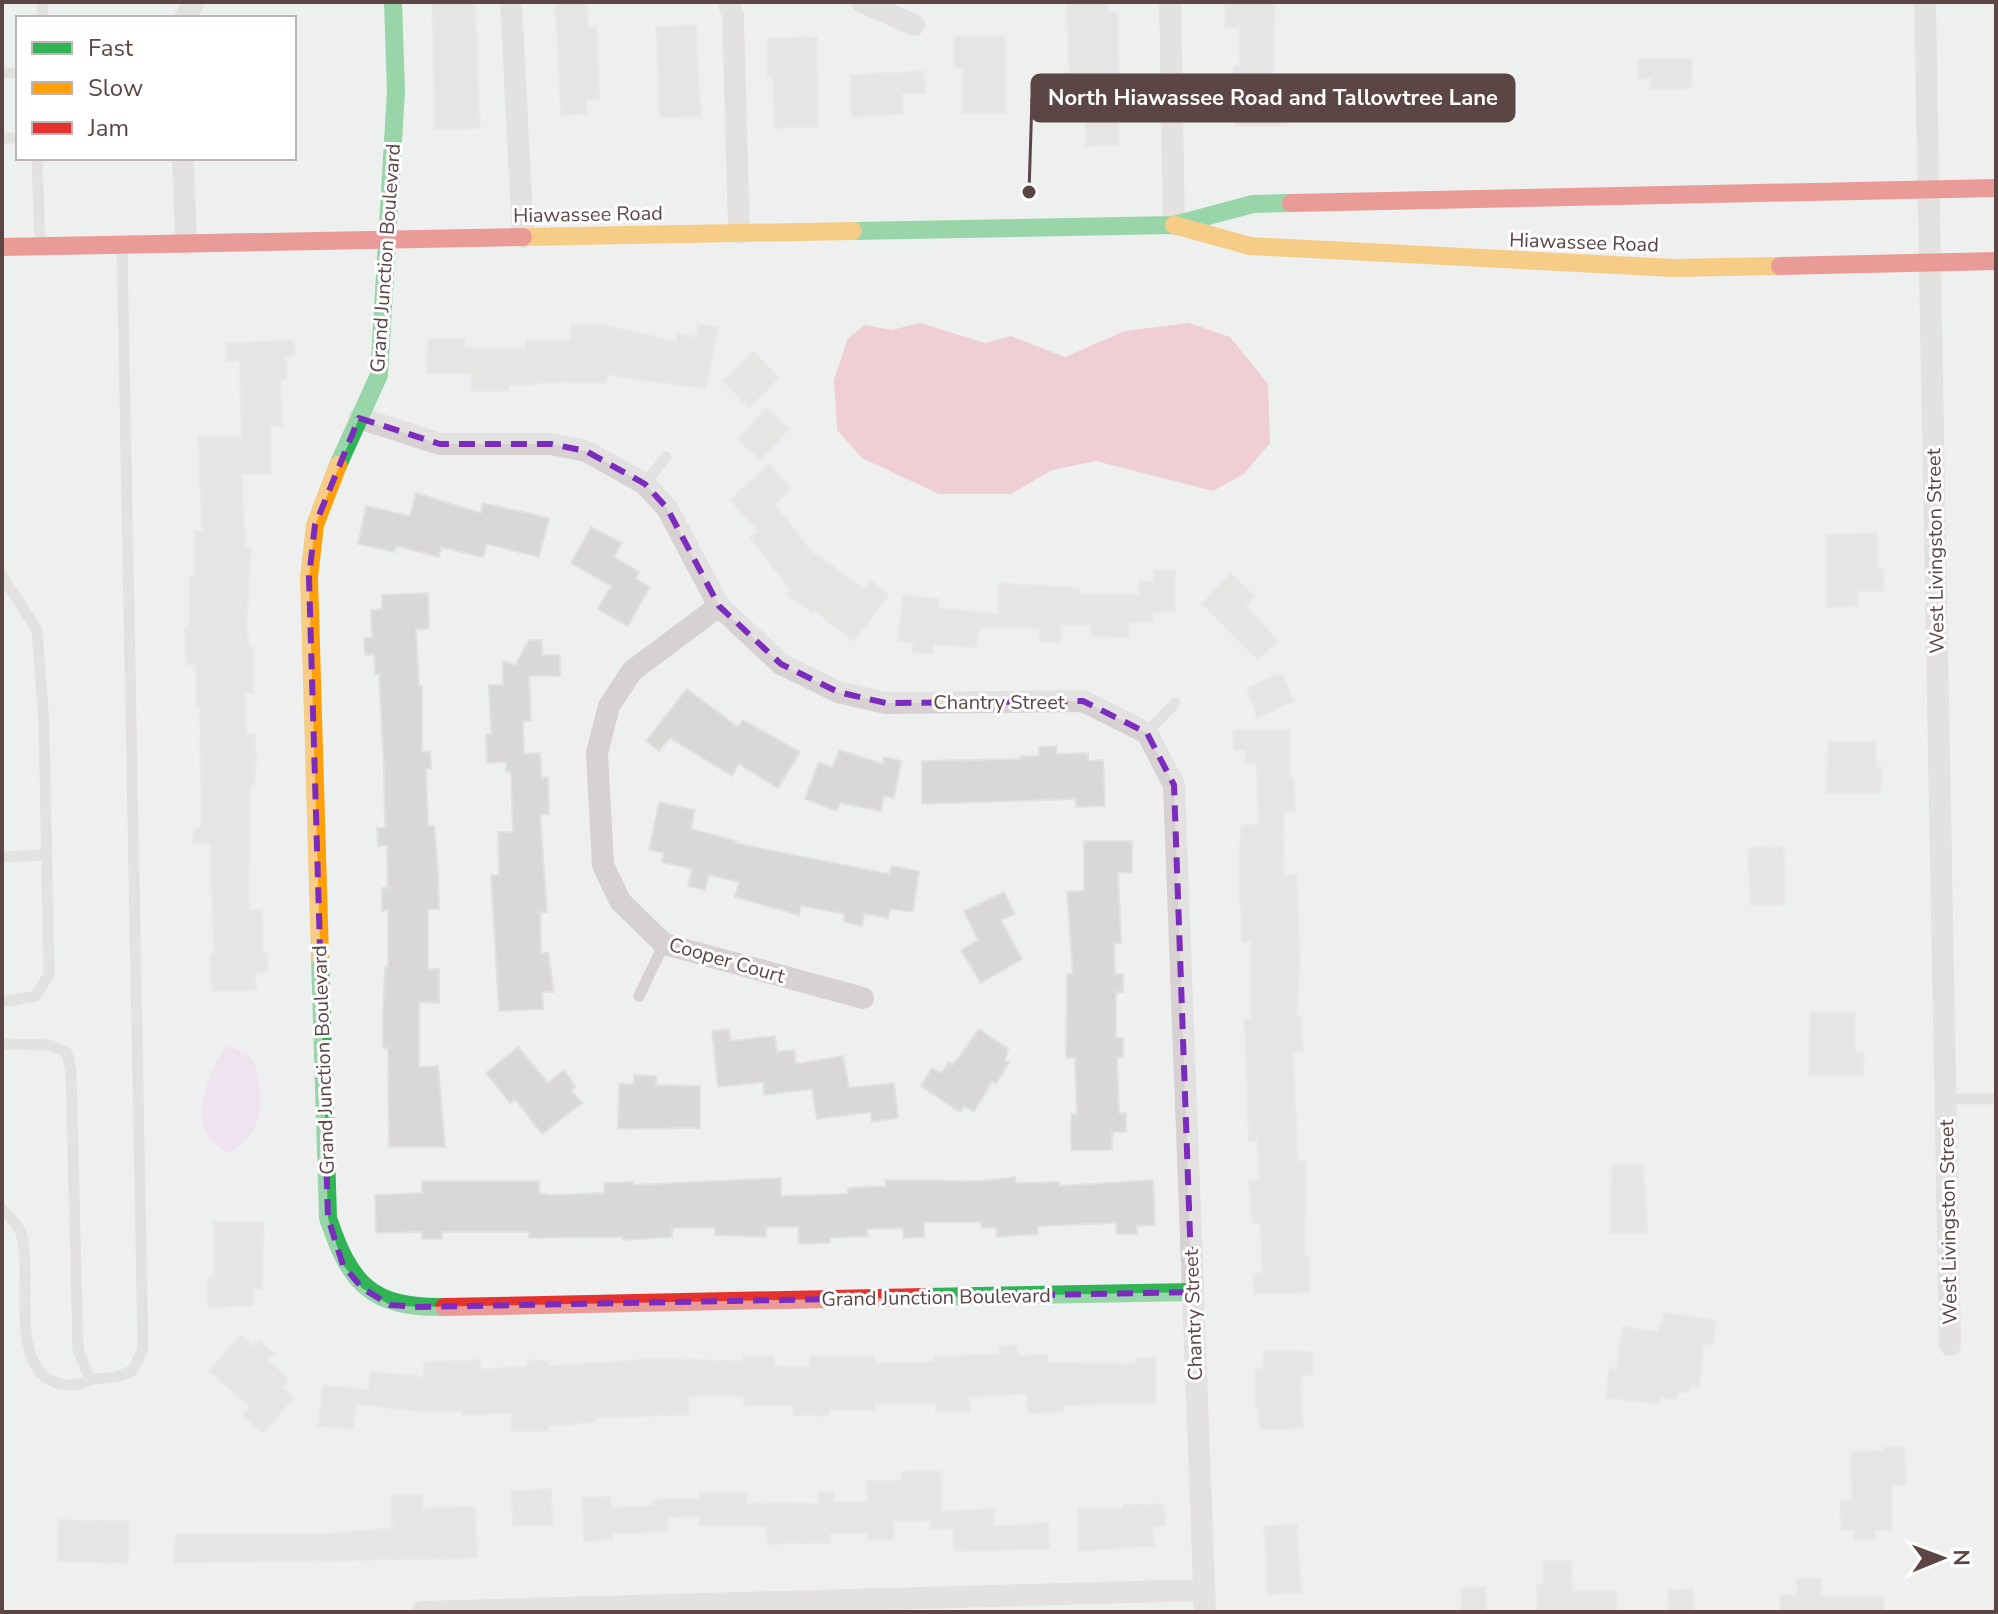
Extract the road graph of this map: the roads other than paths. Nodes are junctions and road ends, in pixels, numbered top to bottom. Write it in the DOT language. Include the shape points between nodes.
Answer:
graph roads {
  1 [pos="393,2"];
  2 [pos="511,2"];
  3 [pos="862,2"];
  4 [pos="1170,2"];
  5 [pos="1925,2"];
  6 [pos="734,3"];
  7 [pos="914,25"];
  8 [pos="37,160"];
  9 [pos="183,160"];
  10 [pos="1996,188"];
  11 [pos="1929,189"];
  12 [pos="1174,225"];
  13 [pos="739,233"];
  14 [pos="523,237"];
  15 [pos="387,242"];
  16 [pos="186,244"];
  17 [pos="122,245"];
  18 [pos="2,247"];
  19 [pos="40,247"];
  20 [pos="1996,261"];
  21 [pos="1930,263"];
  22 [pos="359,418"];
  23 [pos="666,457"];
  24 [pos="645,484"];
  25 [pos="2,576"];
  26 [pos="719,606"];
  27 [pos="1175,703"];
  28 [pos="1147,733"];
  29 [pos="46,855"];
  30 [pos="2,857"];
  31 [pos="664,944"];
  32 [pos="639,996"];
  33 [pos="863,998"];
  34 [pos="2,1002"];
  35 [pos="2,1044"];
  36 [pos="1946,1099"];
  37 [pos="1996,1099"];
  38 [pos="2,1209"];
  39 [pos="1192,1292"];
  40 [pos="1950,1345"];
  41 [pos="90,1379"];
  42 [pos="1205,1601"];
  43 [pos="596,1610"];
  44 [pos="422,1612"];
  1 -- 15 [label="main road, Grand Junction Boulevard" via="396,91"];
  2 -- 14 [label="street"];
  3 -- 7 [label="street"];
  4 -- 12 [label="street"];
  5 -- 11 [label="street, West Livingston Street"];
  6 -- 13 [label="street"];
  8 -- 19 [label="lane"];
  9 -- 16 [label="street"];
  10 -- 11 [label="main road, Hiawassee Road"];
  11 -- 12 [label="main road, Hiawassee Road" via="1253,204"];
  11 -- 21 [label="street, West Livingston Street"];
  12 -- 13 [label="main road, Hiawassee Road"];
  12 -- 21 [label="main road, Hiawassee Road" via="1250,246 1458,259 1673,268"];
  13 -- 14 [label="main road, Hiawassee Road"];
  14 -- 15 [label="main road, Hiawassee Road"];
  15 -- 16 [label="main road, Hiawassee Road"];
  15 -- 22 [label="main road, Grand Junction Boulevard" via="379,375"];
  16 -- 17 [label="main road, Hiawassee Road"];
  17 -- 19 [label="main road, Hiawassee Road"];
  17 -- 41 [label="lane" via="143,1349 133,1370 110,1381"];
  18 -- 19 [label="main road, Hiawassee Road"];
  20 -- 21 [label="main road, Hiawassee Road"];
  21 -- 36 [label="street, West Livingston Street"];
  22 -- 24 [label="street, Chantry Street" via="440,444 551,444 586,451"];
  22 -- 39 [label="main road, Grand Junction Boulevard" via="315,525 309,577 328,1218 343,1265 362,1288 390,1305 419,1307"];
  23 -- 24 [label="lane"];
  24 -- 26 [label="street, Chantry Street" via="667,508"];
  25 -- 29 [label="lane" via="37,630"];
  26 -- 28 [label="street, Chantry Street" via="781,664 838,692 886,703 1083,701"];
  26 -- 31 [label="street, Cooper Court" via="632,671 609,706 597,753 603,865 620,901"];
  27 -- 28 [label="lane"];
  28 -- 39 [label="street, Chantry Street" via="1174,785"];
  29 -- 30 [label="lane"];
  29 -- 34 [label="lane" via="49,974 36,996"];
  31 -- 32 [label="lane"];
  31 -- 33 [label="street, Cooper Court"];
  35 -- 41 [label="lane" via="50,1045 67,1053 78,1350"];
  36 -- 37 [label="lane, West Livingston Street"];
  36 -- 40 [label="street, West Livingston Street"];
  38 -- 41 [label="lane" via="21,1232 27,1345 37,1370 53,1383 78,1386"];
  39 -- 42 [label="street, Chantry Street"];
  42 -- 43 [label="street"];
  43 -- 44 [label="street"];
}
